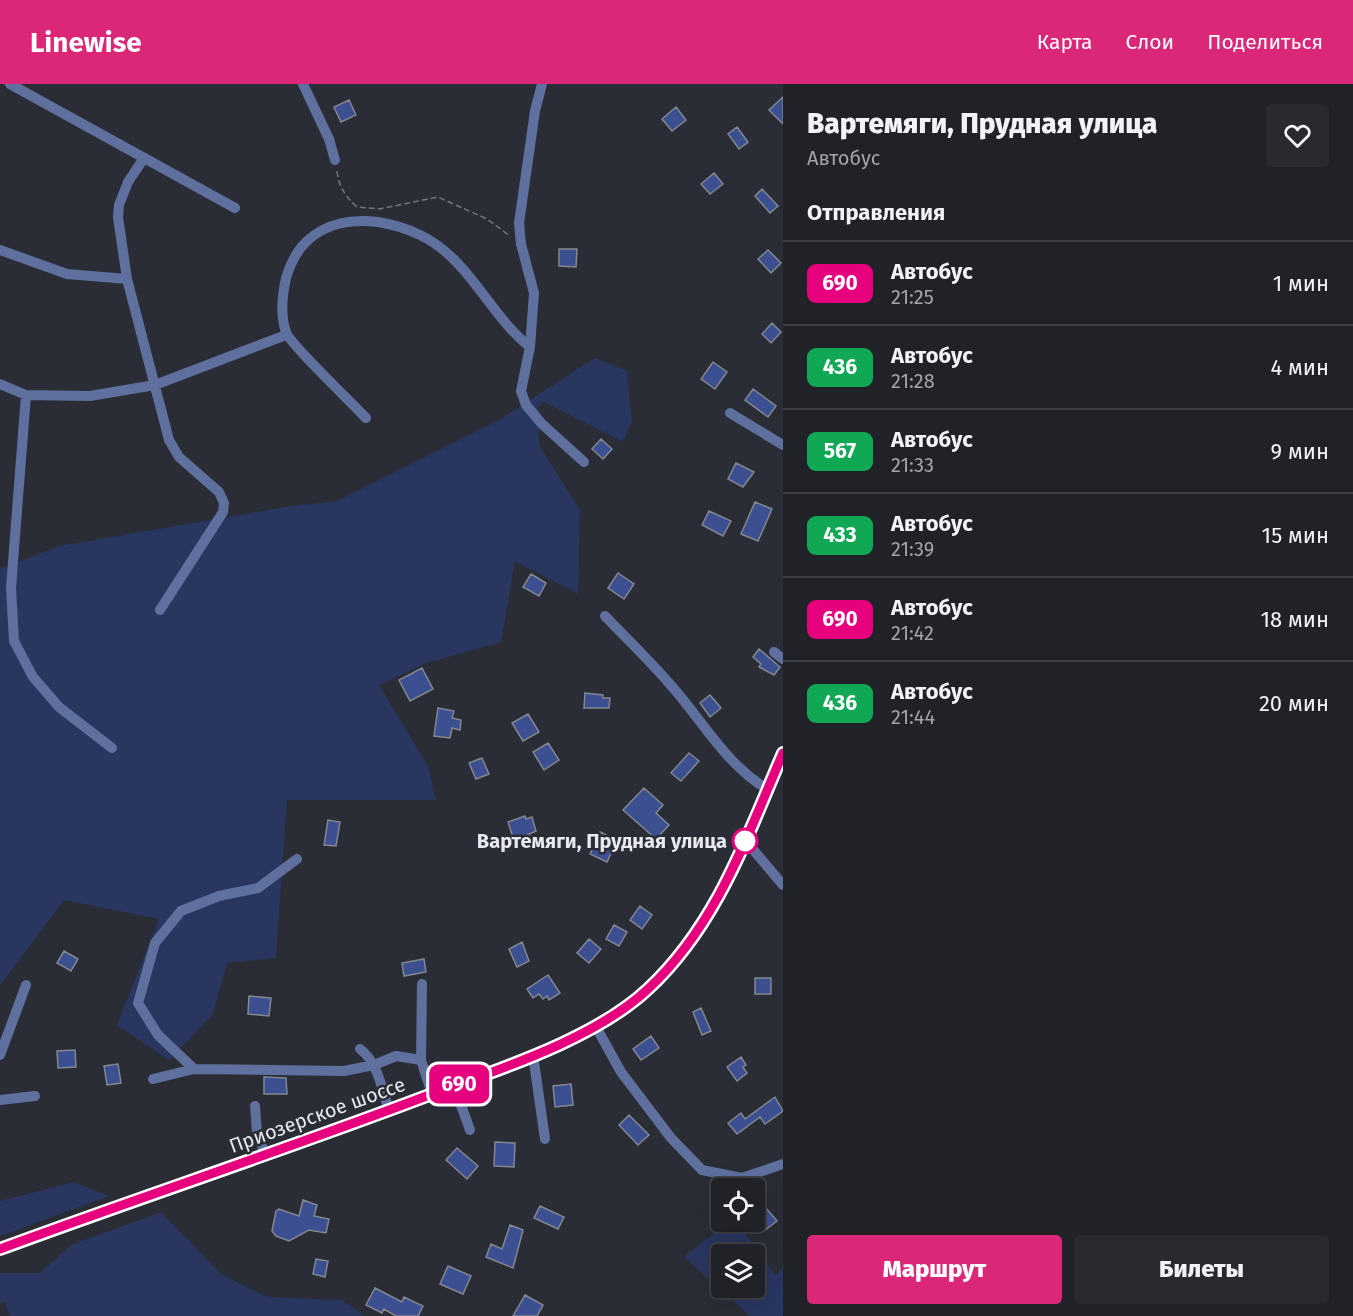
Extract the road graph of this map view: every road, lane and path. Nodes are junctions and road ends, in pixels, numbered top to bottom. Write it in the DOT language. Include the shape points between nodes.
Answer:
graph roads {
  1 [pos="10,84"];
  2 [pos="303,84"];
  3 [pos="541,89"];
  4 [pos="144,158"];
  5 [pos="335,160"];
  6 [pos="235,208"];
  7 [pos="521,244"];
  8 [pos="0,250"];
  9 [pos="127,279"];
  10 [pos="286,335"];
  11 [pos="530,348"];
  12 [pos="0,384"];
  13 [pos="155,385"];
  14 [pos="26,395"];
  15 [pos="730,413"];
  16 [pos="366,418"];
  17 [pos="783,445"];
  18 [pos="584,462"];
  19 [pos="160,610"];
  20 [pos="604,616"];
  21 [pos="774,652"];
  22 [pos="783,659"];
  23 [pos="112,748"];
  24 [pos="783,753"];
  25 [pos="767,789"];
  26 [pos="746,840"];
  27 [pos="297,859"];
  28 [pos="783,885"];
  29 [pos="422,984"];
  30 [pos="26,985"];
  31 [pos="595,1025"];
  32 [pos="360,1049"];
  33 [pos="0,1055"];
  34 [pos="533,1055"];
  35 [pos="421,1060"];
  36 [pos="374,1065"];
  37 [pos="194,1069"];
  38 [pos="153,1078"];
  39 [pos="454,1086"];
  40 [pos="432,1094"];
  41 [pos="35,1096"];
  42 [pos="0,1100"];
  43 [pos="255,1106"];
  44 [pos="389,1110"];
  45 [pos="470,1130"];
  46 [pos="545,1139"];
  47 [pos="265,1154"];
  48 [pos="783,1164"];
  49 [pos="0,1249"];
  1 -- 4 [label="street"];
  2 -- 5 [label="street"];
  3 -- 7 [label="street" via="525,171 519,223"];
  4 -- 6 [label="street"];
  4 -- 9 [label="street" via="118,205"];
  5 -- 7 [label="path" via="345,196 357,207 379,209 438,197 487,219"];
  7 -- 11 [label="street" via="534,293"];
  8 -- 9 [label="street" via="67,274"];
  9 -- 13 [label="street"];
  10 -- 11 [label="street" via="283,292 293,256 332,225 363,221 402,227 431,241 461,267 514,335"];
  10 -- 13 [label="street"];
  10 -- 16 [label="street"];
  11 -- 18 [label="street" via="521,391 526,405"];
  12 -- 14 [label="street"];
  13 -- 14 [label="street" via="90,396"];
  13 -- 19 [label="street" via="169,440 179,457 219,492 224,503 223,512"];
  14 -- 23 [label="street" via="11,588 14,641 33,677 59,707"];
  15 -- 17 [label="street"];
  20 -- 25 [label="street" via="669,682 719,746 752,780"];
  21 -- 22 [label="street"];
  24 -- 25 [label="main road, Приозерское шоссе"];
  25 -- 26 [label="main road, Приозерское шоссе"];
  26 -- 28 [label="street"];
  26 -- 31 [label="main road, Приозерское шоссе" via="722,894 683,951 648,990"];
  27 -- 37 [label="street" via="258,888 219,896 181,911 155,944 138,1003 158,1035"];
  29 -- 35 [label="street"];
  30 -- 33 [label="street"];
  31 -- 34 [label="main road, Приозерское шоссе"];
  31 -- 48 [label="street" via="621,1072 671,1138 702,1170 742,1178"];
  32 -- 36 [label="street"];
  34 -- 39 [label="main road, Приозерское шоссе"];
  34 -- 46 [label="street"];
  35 -- 36 [label="street" via="396,1056"];
  35 -- 40 [label="street"];
  36 -- 37 [label="street" via="344,1071"];
  36 -- 44 [label="street"];
  37 -- 38 [label="street"];
  39 -- 40 [label="main road, Приозерское шоссе"];
  39 -- 45 [label="street"];
  40 -- 44 [label="main road, Приозерское шоссе"];
  41 -- 42 [label="street"];
  43 -- 47 [label="street" via="257,1133"];
  44 -- 47 [label="main road, Приозерское шоссе"];
  47 -- 49 [label="main road, Приозерское шоссе"];
}
